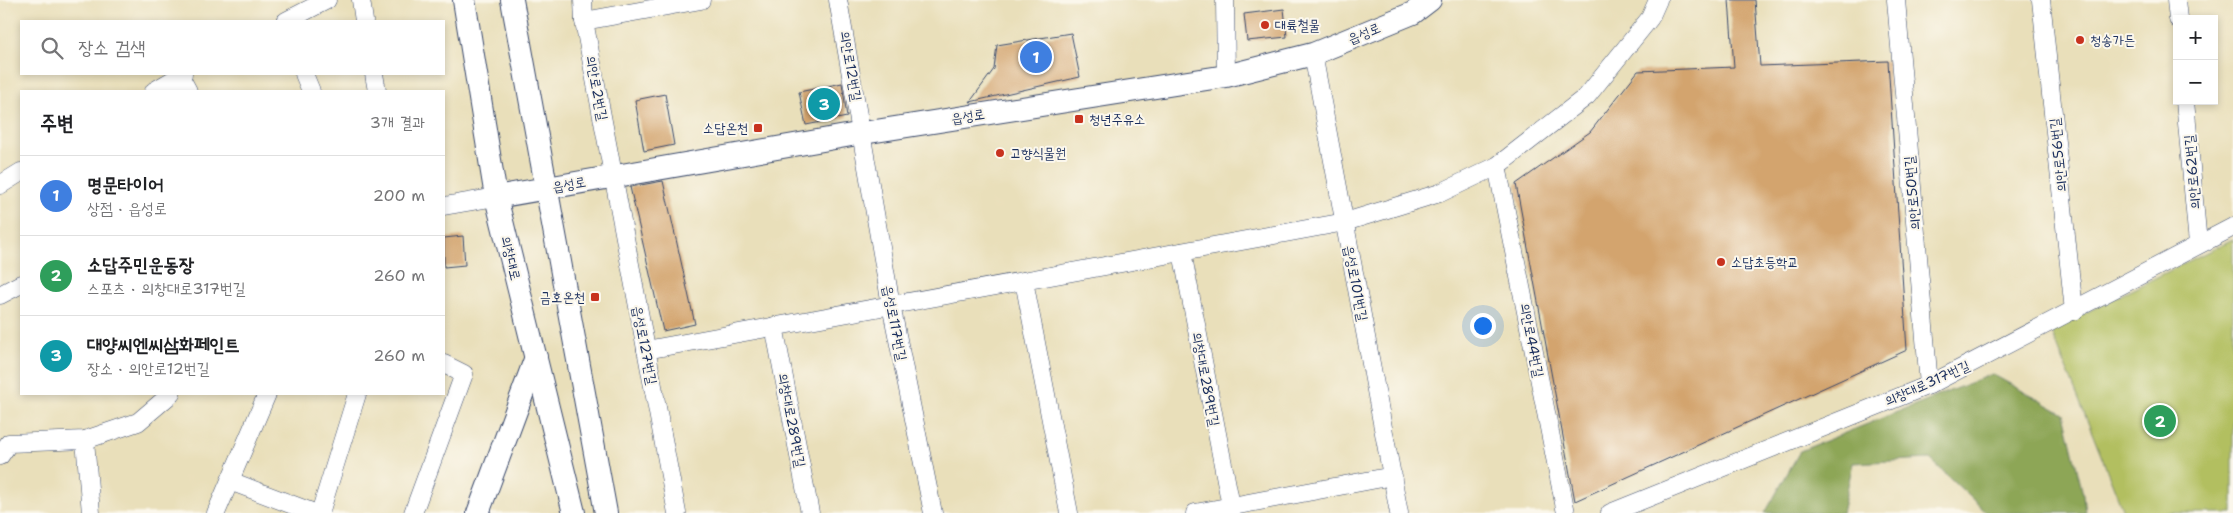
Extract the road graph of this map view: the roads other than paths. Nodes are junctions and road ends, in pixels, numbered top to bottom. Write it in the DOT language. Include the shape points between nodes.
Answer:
graph roads {
  1 [pos="327,0"];
  2 [pos="361,0"];
  3 [pos="464,0"];
  4 [pos="512,0"];
  5 [pos="582,0"];
  6 [pos="701,0"];
  7 [pos="838,0"];
  8 [pos="1225,0"];
  9 [pos="1430,0"];
  10 [pos="1658,0"];
  11 [pos="1896,0"];
  12 [pos="2041,0"];
  13 [pos="2176,0"];
  14 [pos="2178,15"];
  15 [pos="288,20"];
  16 [pos="364,20"];
  17 [pos="584,21"];
  18 [pos="1313,54"];
  19 [pos="181,75"];
  20 [pos="304,75"];
  21 [pos="374,75"];
  22 [pos="1226,76"];
  23 [pos="156,90"];
  24 [pos="188,90"];
  25 [pos="312,90"];
  26 [pos="377,90"];
  27 [pos="2185,105"];
  28 [pos="863,133"];
  29 [pos="1497,166"];
  30 [pos="20,173"];
  31 [pos="614,176"];
  32 [pos="0,185"];
  33 [pos="546,189"];
  34 [pos="496,197"];
  35 [pos="445,206"];
  36 [pos="1345,222"];
  37 [pos="2233,228"];
  38 [pos="2198,244"];
  39 [pos="1182,252"];
  40 [pos="1024,281"];
  41 [pos="20,285"];
  42 [pos="0,295"];
  43 [pos="891,305"];
  44 [pos="2074,310"];
  45 [pos="774,326"];
  46 [pos="646,350"];
  47 [pos="536,357"];
  48 [pos="445,364"];
  49 [pos="1929,385"];
  50 [pos="171,395"];
  51 [pos="267,395"];
  52 [pos="358,395"];
  53 [pos="86,440"];
  54 [pos="0,456"];
  55 [pos="1393,476"];
  56 [pos="230,481"];
  57 [pos="1230,506"];
  58 [pos="90,513"];
  59 [pos="216,513"];
  60 [pos="314,513"];
  61 [pos="320,513"];
  62 [pos="413,513"];
  63 [pos="478,513"];
  64 [pos="574,513"];
  65 [pos="606,513"];
  66 [pos="677,513"];
  67 [pos="810,513"];
  68 [pos="933,513"];
  69 [pos="1069,513"];
  70 [pos="1195,513"];
  71 [pos="1399,513"];
  72 [pos="1566,513"];
  73 [pos="1610,513"];
  1 -- 15 [label="street"];
  2 -- 16 [label="street"];
  3 -- 34 [label="main road, 의창대로"];
  4 -- 33 [label="main road"];
  5 -- 17 [label="street, 의안로2번길"];
  6 -- 17 [label="street"];
  7 -- 28 [label="street, 의안로12번길"];
  8 -- 22 [label="street"];
  9 -- 18 [label="main road, 읍성로" via="1413,13"];
  10 -- 29 [label="street" via="1650,18 1587,96"];
  11 -- 49 [label="street, 의안로50번길"];
  12 -- 44 [label="street, 의안로56번길"];
  13 -- 14 [label="street"];
  17 -- 31 [label="street, 의안로2번길"];
  18 -- 22 [label="main road, 읍성로"];
  18 -- 36 [label="street, 읍성로101번길"];
  19 -- 23 [label="street"];
  19 -- 24 [label="street"];
  20 -- 25 [label="street"];
  21 -- 26 [label="street"];
  22 -- 28 [label="main road, 읍성로"];
  27 -- 38 [label="street, 의안로62번길"];
  28 -- 31 [label="main road, 읍성로"];
  28 -- 43 [label="street, 읍성로117번길"];
  29 -- 36 [label="street" via="1440,193"];
  29 -- 72 [label="street, 의안로44번길"];
  30 -- 32 [label="street"];
  31 -- 33 [label="main road, 읍성로"];
  31 -- 46 [label="street, 읍성로127번길"];
  33 -- 34 [label="main road, 읍성로"];
  33 -- 65 [label="main road"];
  34 -- 35 [label="street"];
  34 -- 47 [label="main road, 의창대로"];
  36 -- 39 [label="street"];
  36 -- 55 [label="street, 읍성로101번길"];
  37 -- 38 [label="street, 의창대로317번길"];
  38 -- 44 [label="street, 의창대로317번길"];
  39 -- 40 [label="street"];
  39 -- 57 [label="street, 의창대로289번길"];
  40 -- 43 [label="street"];
  40 -- 69 [label="street"];
  41 -- 42 [label="street"];
  43 -- 45 [label="street"];
  43 -- 68 [label="street, 읍성로117번길"];
  44 -- 49 [label="street, 의창대로317번길"];
  45 -- 46 [label="street"];
  45 -- 67 [label="street, 의창대로289번길"];
  46 -- 66 [label="street, 읍성로127번길"];
  47 -- 63 [label="main road"];
  47 -- 64 [label="main road, 의창대로"];
  48 -- 62 [label="street" via="464,374"];
  49 -- 73 [label="street, 의창대로317번길"];
  50 -- 53 [label="street" via="138,422"];
  51 -- 56 [label="street"];
  52 -- 61 [label="street"];
  53 -- 54 [label="street" via="9,443"];
  53 -- 58 [label="street"];
  55 -- 57 [label="street"];
  55 -- 71 [label="street, 읍성로101번길"];
  56 -- 59 [label="street"];
  56 -- 60 [label="street"];
  57 -- 70 [label="street"];
}
